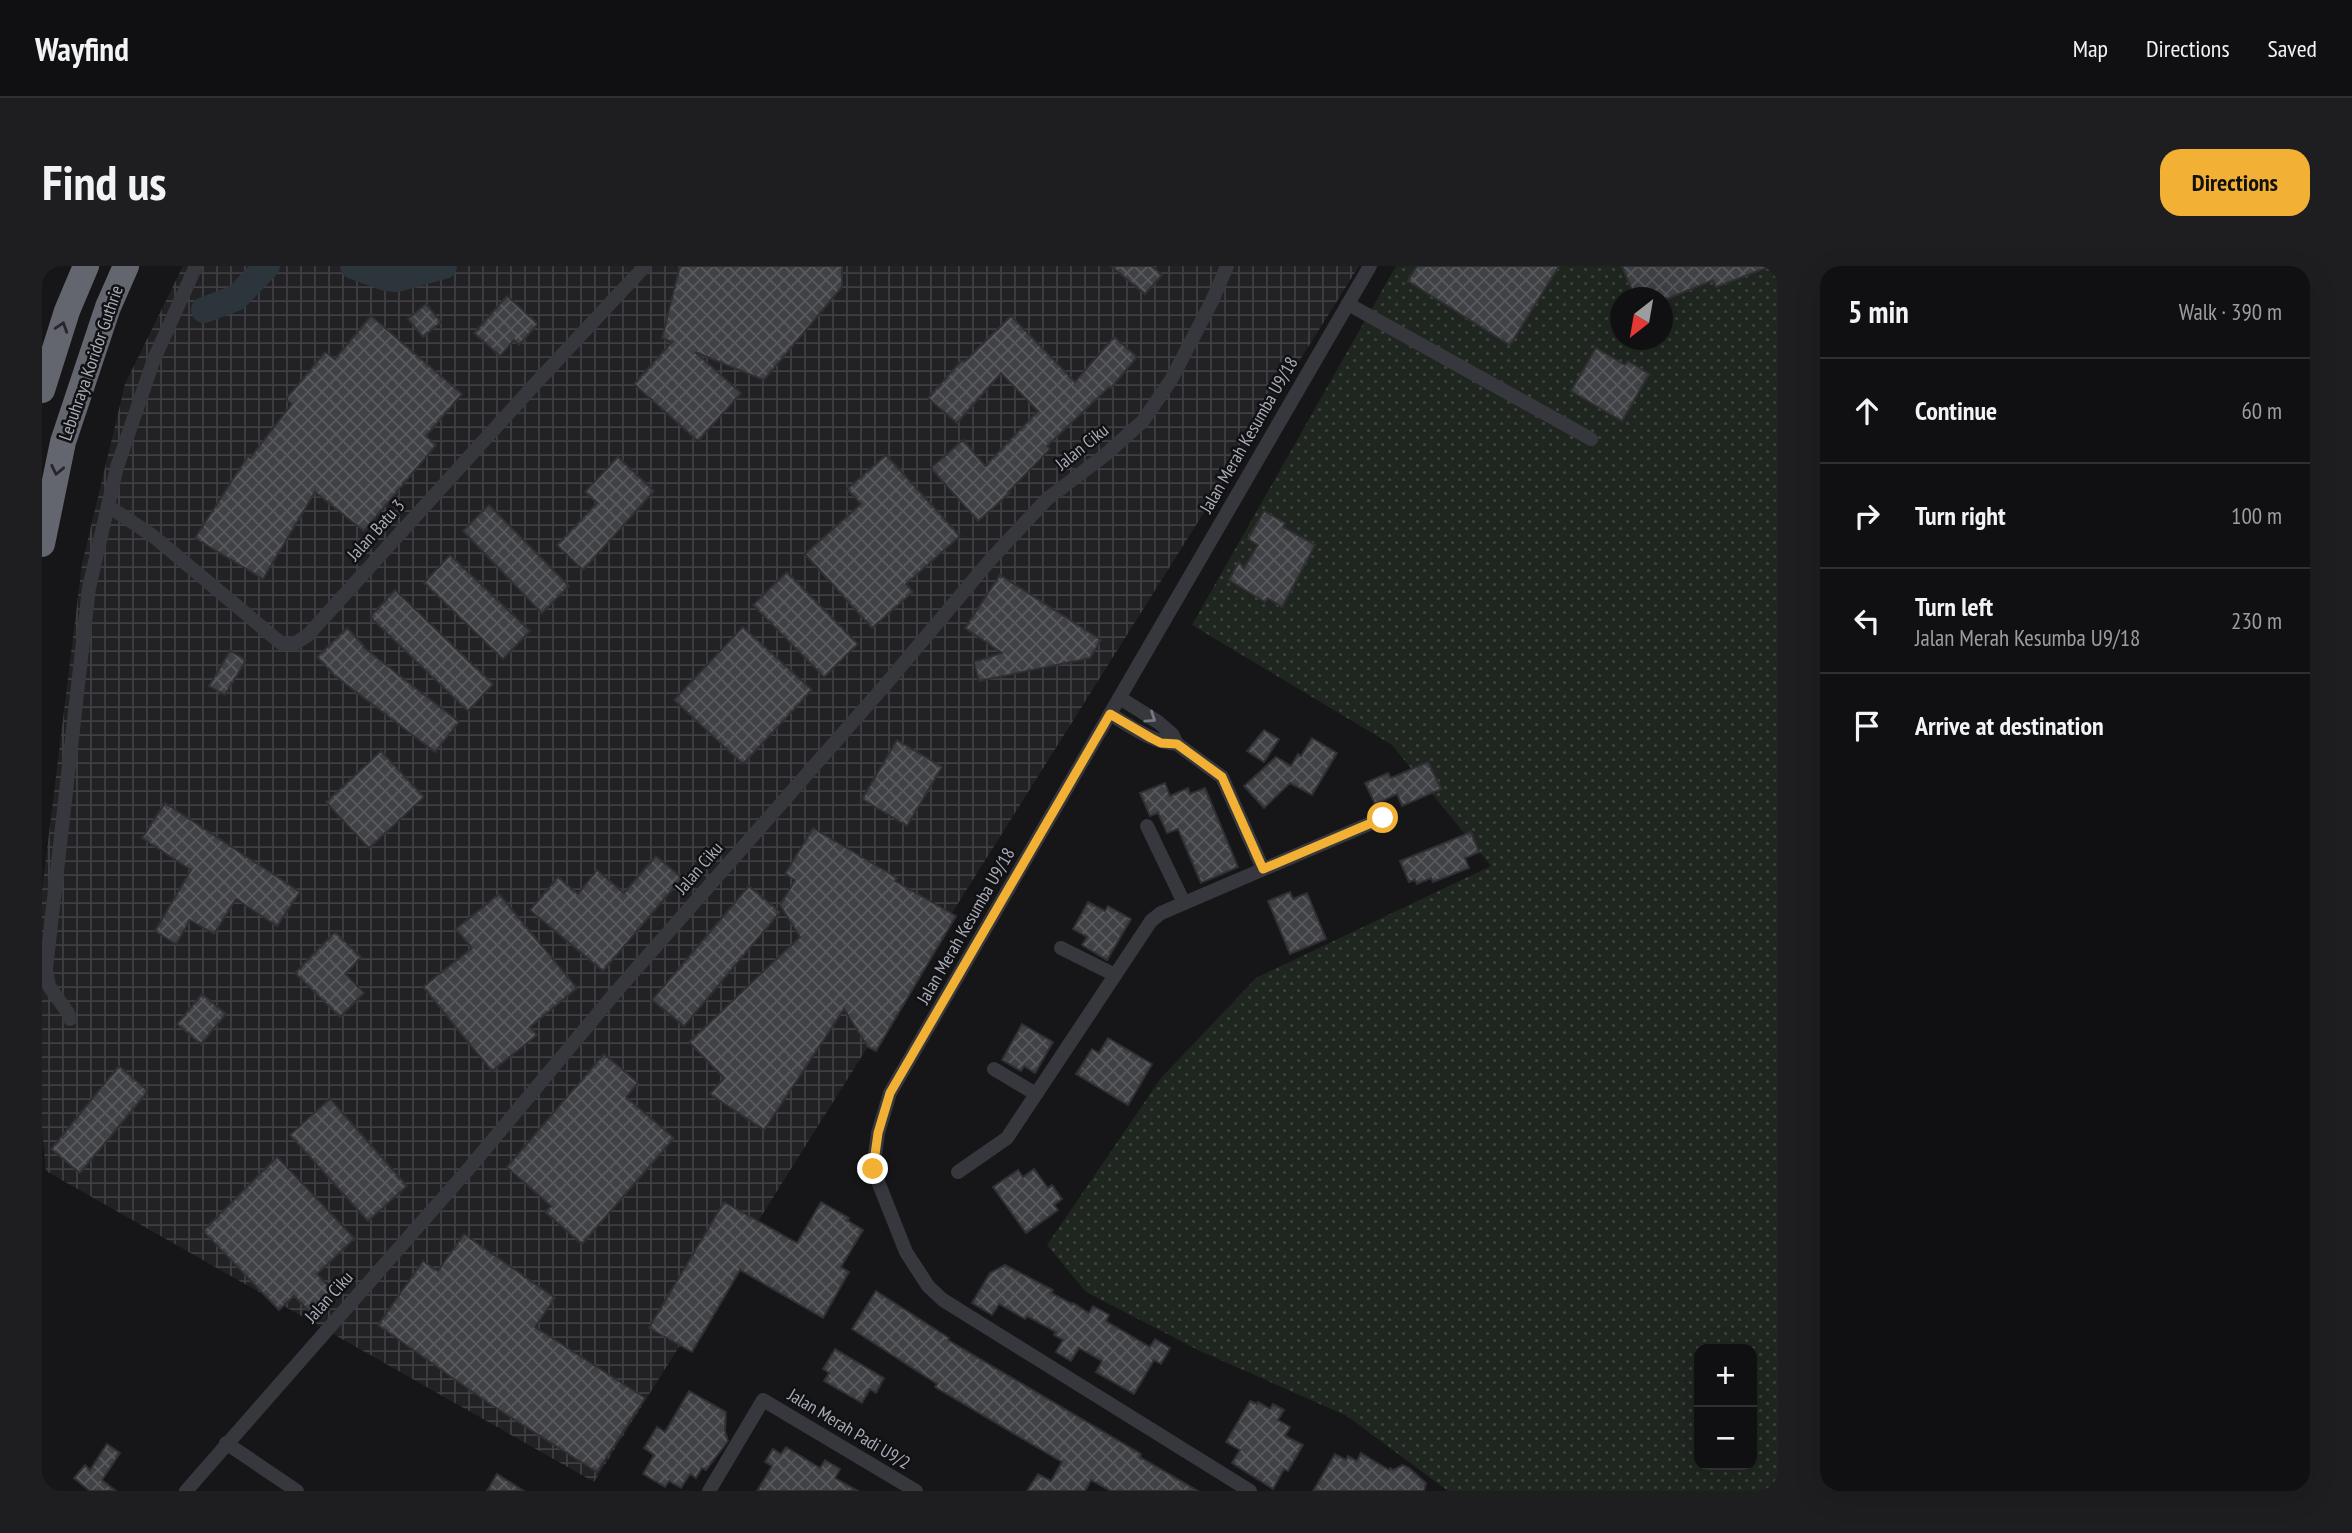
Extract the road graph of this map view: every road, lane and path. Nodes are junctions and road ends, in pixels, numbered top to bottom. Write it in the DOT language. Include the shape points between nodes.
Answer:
graph roads {
  1 [pos="86,266"];
  2 [pos="126,266"];
  3 [pos="196,266"];
  4 [pos="645,266"];
  5 [pos="1227,266"];
  6 [pos="1370,266"];
  7 [pos="1348,304"];
  8 [pos="42,390"];
  9 [pos="1591,439"];
  10 [pos="108,506"];
  11 [pos="42,544"];
  12 [pos="1120,698"];
  13 [pos="1110,714"];
  14 [pos="1177,744"];
  15 [pos="1383,818"];
  16 [pos="1147,826"];
  17 [pos="1263,869"];
  18 [pos="1184,903"];
  19 [pos="1061,948"];
  20 [pos="1115,975"];
  21 [pos="70,1019"];
  22 [pos="994,1069"];
  23 [pos="1036,1094"];
  24 [pos="958,1172"];
  25 [pos="226,1443"];
  26 [pos="186,1491"];
  27 [pos="297,1491"];
  28 [pos="709,1491"];
  29 [pos="916,1491"];
  30 [pos="1250,1491"];
  8 -- 1 [label="highway, Lebuhraya Koridor Guthrie, one-way"];
  2 -- 11 [label="highway, Lebuhraya Koridor Guthrie, one-way" via="63,442"];
  3 -- 10 [label="street" via="154,359"];
  4 -- 10 [label="street, Jalan Batu 3" via="294,644 282,644 153,536"];
  5 -- 25 [label="street, Jalan Ciku" via="1171,380 1143,421 1047,499 992,558 471,1166"];
  6 -- 7 [label="street, Jalan Merah Kesumba U9/18"];
  7 -- 9 [label="street"];
  7 -- 12 [label="street, Jalan Merah Kesumba U9/18"];
  10 -- 21 [label="street" via="89,588 46,969 49,986"];
  12 -- 13 [label="street, Jalan Merah Kesumba U9/18"];
  12 -- 14 [label="street, one-way" via="1158,722"];
  13 -- 14 [label="street" via="1161,743"];
  13 -- 30 [label="street, Jalan Merah Kesumba U9/18" via="890,1093 873,1169 906,1252 943,1300"];
  14 -- 17 [label="street" via="1222,777"];
  15 -- 17 [label="street"];
  16 -- 18 [label="street"];
  17 -- 18 [label="street"];
  18 -- 20 [label="street" via="1152,921"];
  19 -- 20 [label="street"];
  20 -- 23 [label="street"];
  22 -- 23 [label="street"];
  23 -- 24 [label="street" via="1007,1138"];
  25 -- 26 [label="street, Jalan Ciku"];
  25 -- 27 [label="street"];
  28 -- 29 [label="street, Jalan Merah Padi U9/2" via="763,1401"];
}
